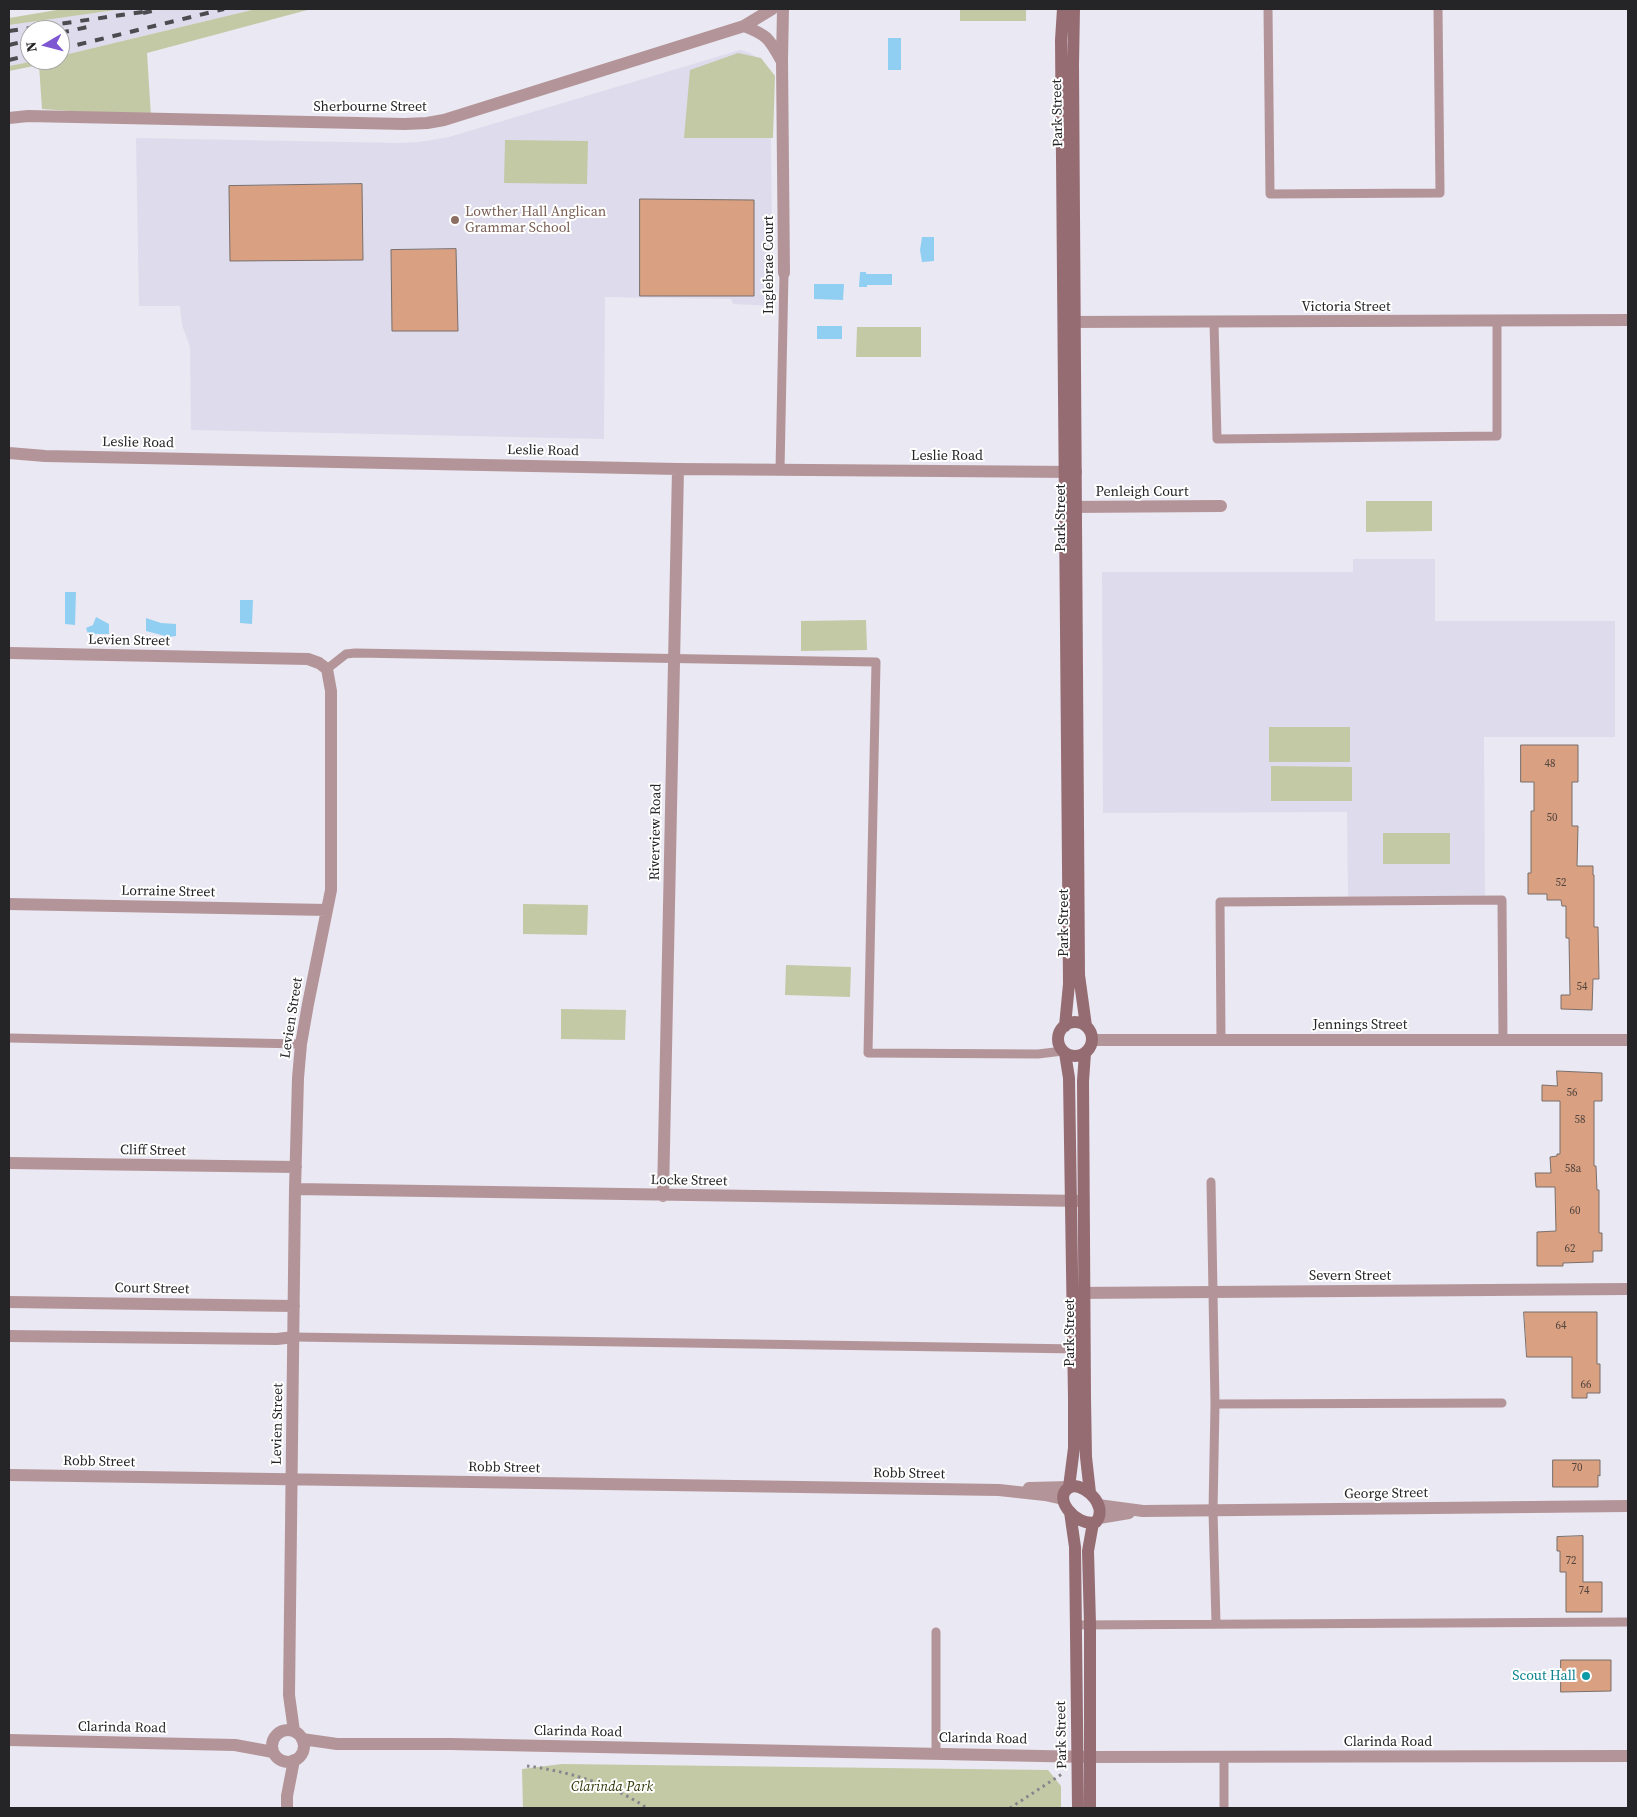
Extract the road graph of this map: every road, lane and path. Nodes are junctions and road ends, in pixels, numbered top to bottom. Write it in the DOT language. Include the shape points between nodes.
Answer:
graph roads {
  1 [pos="772,9"];
  2 [pos="783,9"];
  3 [pos="1063,9"];
  4 [pos="1074,9"];
  5 [pos="1268,9"];
  6 [pos="1438,9"];
  7 [pos="744,26"];
  8 [pos="782,60"];
  9 [pos="9,118"];
  10 [pos="784,273"];
  11 [pos="1628,320"];
  12 [pos="1497,321"];
  13 [pos="1069,322"];
  14 [pos="1214,322"];
  15 [pos="9,453"];
  16 [pos="678,469"];
  17 [pos="780,470"];
  18 [pos="1070,472"];
  19 [pos="1220,506"];
  20 [pos="1070,507"];
  21 [pos="9,653"];
  22 [pos="675,658"];
  23 [pos="328,669"];
  24 [pos="9,904"];
  25 [pos="328,910"];
  26 [pos="1065,1026"];
  27 [pos="1086,1026"];
  28 [pos="9,1038"];
  29 [pos="1221,1039"];
  30 [pos="1092,1040"];
  31 [pos="1503,1040"];
  32 [pos="1628,1040"];
  33 [pos="301,1044"];
  34 [pos="1064,1052"];
  35 [pos="1085,1053"];
  36 [pos="9,1163"];
  37 [pos="296,1167"];
  38 [pos="1211,1182"];
  39 [pos="295,1189"];
  40 [pos="662,1196"];
  41 [pos="1077,1201"];
  42 [pos="1628,1289"];
  43 [pos="1212,1291"];
  44 [pos="1078,1293"];
  45 [pos="9,1302"];
  46 [pos="294,1306"];
  47 [pos="9,1336"];
  48 [pos="294,1337"];
  49 [pos="1079,1349"];
  50 [pos="1502,1403"];
  51 [pos="1214,1404"];
  52 [pos="9,1475"];
  53 [pos="292,1480"];
  54 [pos="1069,1487"];
  55 [pos="999,1490"];
  56 [pos="1090,1493"];
  57 [pos="1063,1499"];
  58 [pos="1098,1505"];
  59 [pos="1628,1506"];
  60 [pos="1143,1511"];
  61 [pos="1213,1511"];
  62 [pos="1070,1512"];
  63 [pos="1096,1520"];
  64 [pos="1628,1622"];
  65 [pos="1216,1623"];
  66 [pos="1090,1624"];
  67 [pos="1075,1625"];
  68 [pos="936,1632"];
  69 [pos="288,1735"];
  70 [pos="9,1740"];
  71 [pos="338,1744"];
  72 [pos="235,1745"];
  73 [pos="936,1753"];
  74 [pos="277,1756"];
  75 [pos="298,1756"];
  76 [pos="1084,1756"];
  77 [pos="1628,1756"];
  78 [pos="1224,1758"];
  79 [pos="527,1766"];
  80 [pos="1062,1774"];
  81 [pos="287,1802"];
  82 [pos="647,1808"];
  83 [pos="1010,1808"];
  84 [pos="1078,1808"];
  85 [pos="1090,1808"];
  86 [pos="1224,1808"];
  1 -- 7 [label="street, Sherbourne Street"];
  2 -- 8 [label="street, Inglebrae Court"];
  3 -- 13 [label="street, Park Street" via="1061,49"];
  4 -- 13 [label="street, Park Street"];
  5 -- 6 [label="lane" via="1270,194 1280,194 1440,193"];
  7 -- 8 [label="street" via="762,33 772,42"];
  7 -- 9 [label="street, Sherbourne Street" via="427,123"];
  8 -- 10 [label="street, Inglebrae Court"];
  10 -- 17 [label="lane, Inglebrae Court"];
  11 -- 12 [label="street, Victoria Street"];
  12 -- 14 [label="street, Victoria Street"];
  12 -- 14 [label="lane" via="1497,436 1217,439"];
  13 -- 14 [label="street, Victoria Street"];
  13 -- 18 [label="street, Park Street"];
  15 -- 16 [label="street, Leslie Road"];
  16 -- 17 [label="street, Leslie Road"];
  16 -- 22 [label="street, Riverview Road"];
  17 -- 18 [label="street, Leslie Road"];
  18 -- 20 [label="street, Park Street"];
  19 -- 20 [label="street, Penleigh Court"];
  20 -- 26 [label="street, Park Street" via="1069,984"];
  20 -- 27 [label="street, Park Street" via="1079,975"];
  21 -- 23 [label="street, Levien Street" via="308,659"];
  22 -- 23 [label="lane" via="355,653 346,654"];
  22 -- 34 [label="lane" via="876,662 868,1052"];
  22 -- 40 [label="street, Riverview Road"];
  23 -- 25 [label="street, Levien Street" via="331,691 332,864"];
  24 -- 25 [label="street, Lorraine Street"];
  25 -- 33 [label="street, Levien Street"];
  26 -- 27 [label="street" via="1075,1022"];
  26 -- 34 [label="street" via="1058,1041"];
  27 -- 30 [label="street"];
  28 -- 33 [label="lane"];
  29 -- 30 [label="street, Jennings Street"];
  29 -- 31 [label="street, Jennings Street"];
  29 -- 31 [label="lane" via="1220,902 1502,900"];
  30 -- 35 [label="street"];
  31 -- 32 [label="street, Jennings Street"];
  33 -- 37 [label="street, Levien Street"];
  34 -- 35 [label="street" via="1075,1056"];
  34 -- 41 [label="street, Park Street" via="1069,1078"];
  35 -- 41 [label="street, Park Street"];
  36 -- 37 [label="street, Cliff Street"];
  37 -- 39 [label="street, Levien Street"];
  38 -- 43 [label="lane"];
  39 -- 40 [label="street, Locke Street"];
  39 -- 46 [label="street, Levien Street"];
  40 -- 41 [label="street, Locke Street"];
  41 -- 44 [label="street, Park Street"];
  42 -- 43 [label="street, Severn Street"];
  43 -- 44 [label="street, Severn Street"];
  43 -- 51 [label="lane"];
  44 -- 49 [label="street, Park Street"];
  45 -- 46 [label="street, Court Street"];
  46 -- 48 [label="street, Levien Street"];
  47 -- 48 [label="street"];
  48 -- 49 [label="lane"];
  48 -- 53 [label="street, Levien Street"];
  49 -- 54 [label="street, Park Street"];
  49 -- 56 [label="street, Park Street"];
  50 -- 51 [label="lane"];
  51 -- 61 [label="lane"];
  52 -- 53 [label="street, Robb Street"];
  53 -- 55 [label="street, Robb Street"];
  53 -- 69 [label="street, Levien Street"];
  54 -- 55 [label="street, Robb Street"];
  54 -- 56 [label="street" via="1083,1487"];
  54 -- 57 [label="street"];
  55 -- 57 [label="street, Robb Street"];
  56 -- 58 [label="street"];
  57 -- 62 [label="street"];
  58 -- 60 [label="street, George Street"];
  58 -- 63 [label="street"];
  59 -- 61 [label="street, George Street"];
  60 -- 61 [label="street, George Street"];
  60 -- 63 [label="street, George Street"];
  61 -- 65 [label="lane"];
  62 -- 63 [label="street" via="1085,1522"];
  62 -- 67 [label="street, Park Street" via="1075,1546"];
  63 -- 66 [label="street, Park Street" via="1088,1551"];
  64 -- 65 [label="lane"];
  65 -- 66 [label="lane"];
  66 -- 67 [label="lane"];
  66 -- 76 [label="street, Park Street"];
  67 -- 76 [label="street, Park Street"];
  68 -- 73 [label="lane"];
  69 -- 71 [label="street, Clarinda Road"];
  69 -- 72 [label="street, Clarinda Road"];
  69 -- 74 [label="street" via="272,1747"];
  69 -- 75 [label="street" via="304,1743"];
  70 -- 72 [label="street, Clarinda Road"];
  71 -- 73 [label="street, Clarinda Road"];
  71 -- 75 [label="street, Clarinda Road"];
  72 -- 74 [label="street, Clarinda Road"];
  73 -- 76 [label="street, Clarinda Road"];
  74 -- 75 [label="street, Clarinda Road" via="290,1762"];
  74 -- 81 [label="street"];
  75 -- 81 [label="street"];
  76 -- 78 [label="street, Clarinda Road"];
  76 -- 84 [label="street, Park Street"];
  76 -- 85 [label="street, Park Street"];
  77 -- 78 [label="street, Clarinda Road"];
  78 -- 86 [label="lane"];
  79 -- 82 [label="path" via="548,1768 610,1788"];
  80 -- 83 [label="path"];
}
